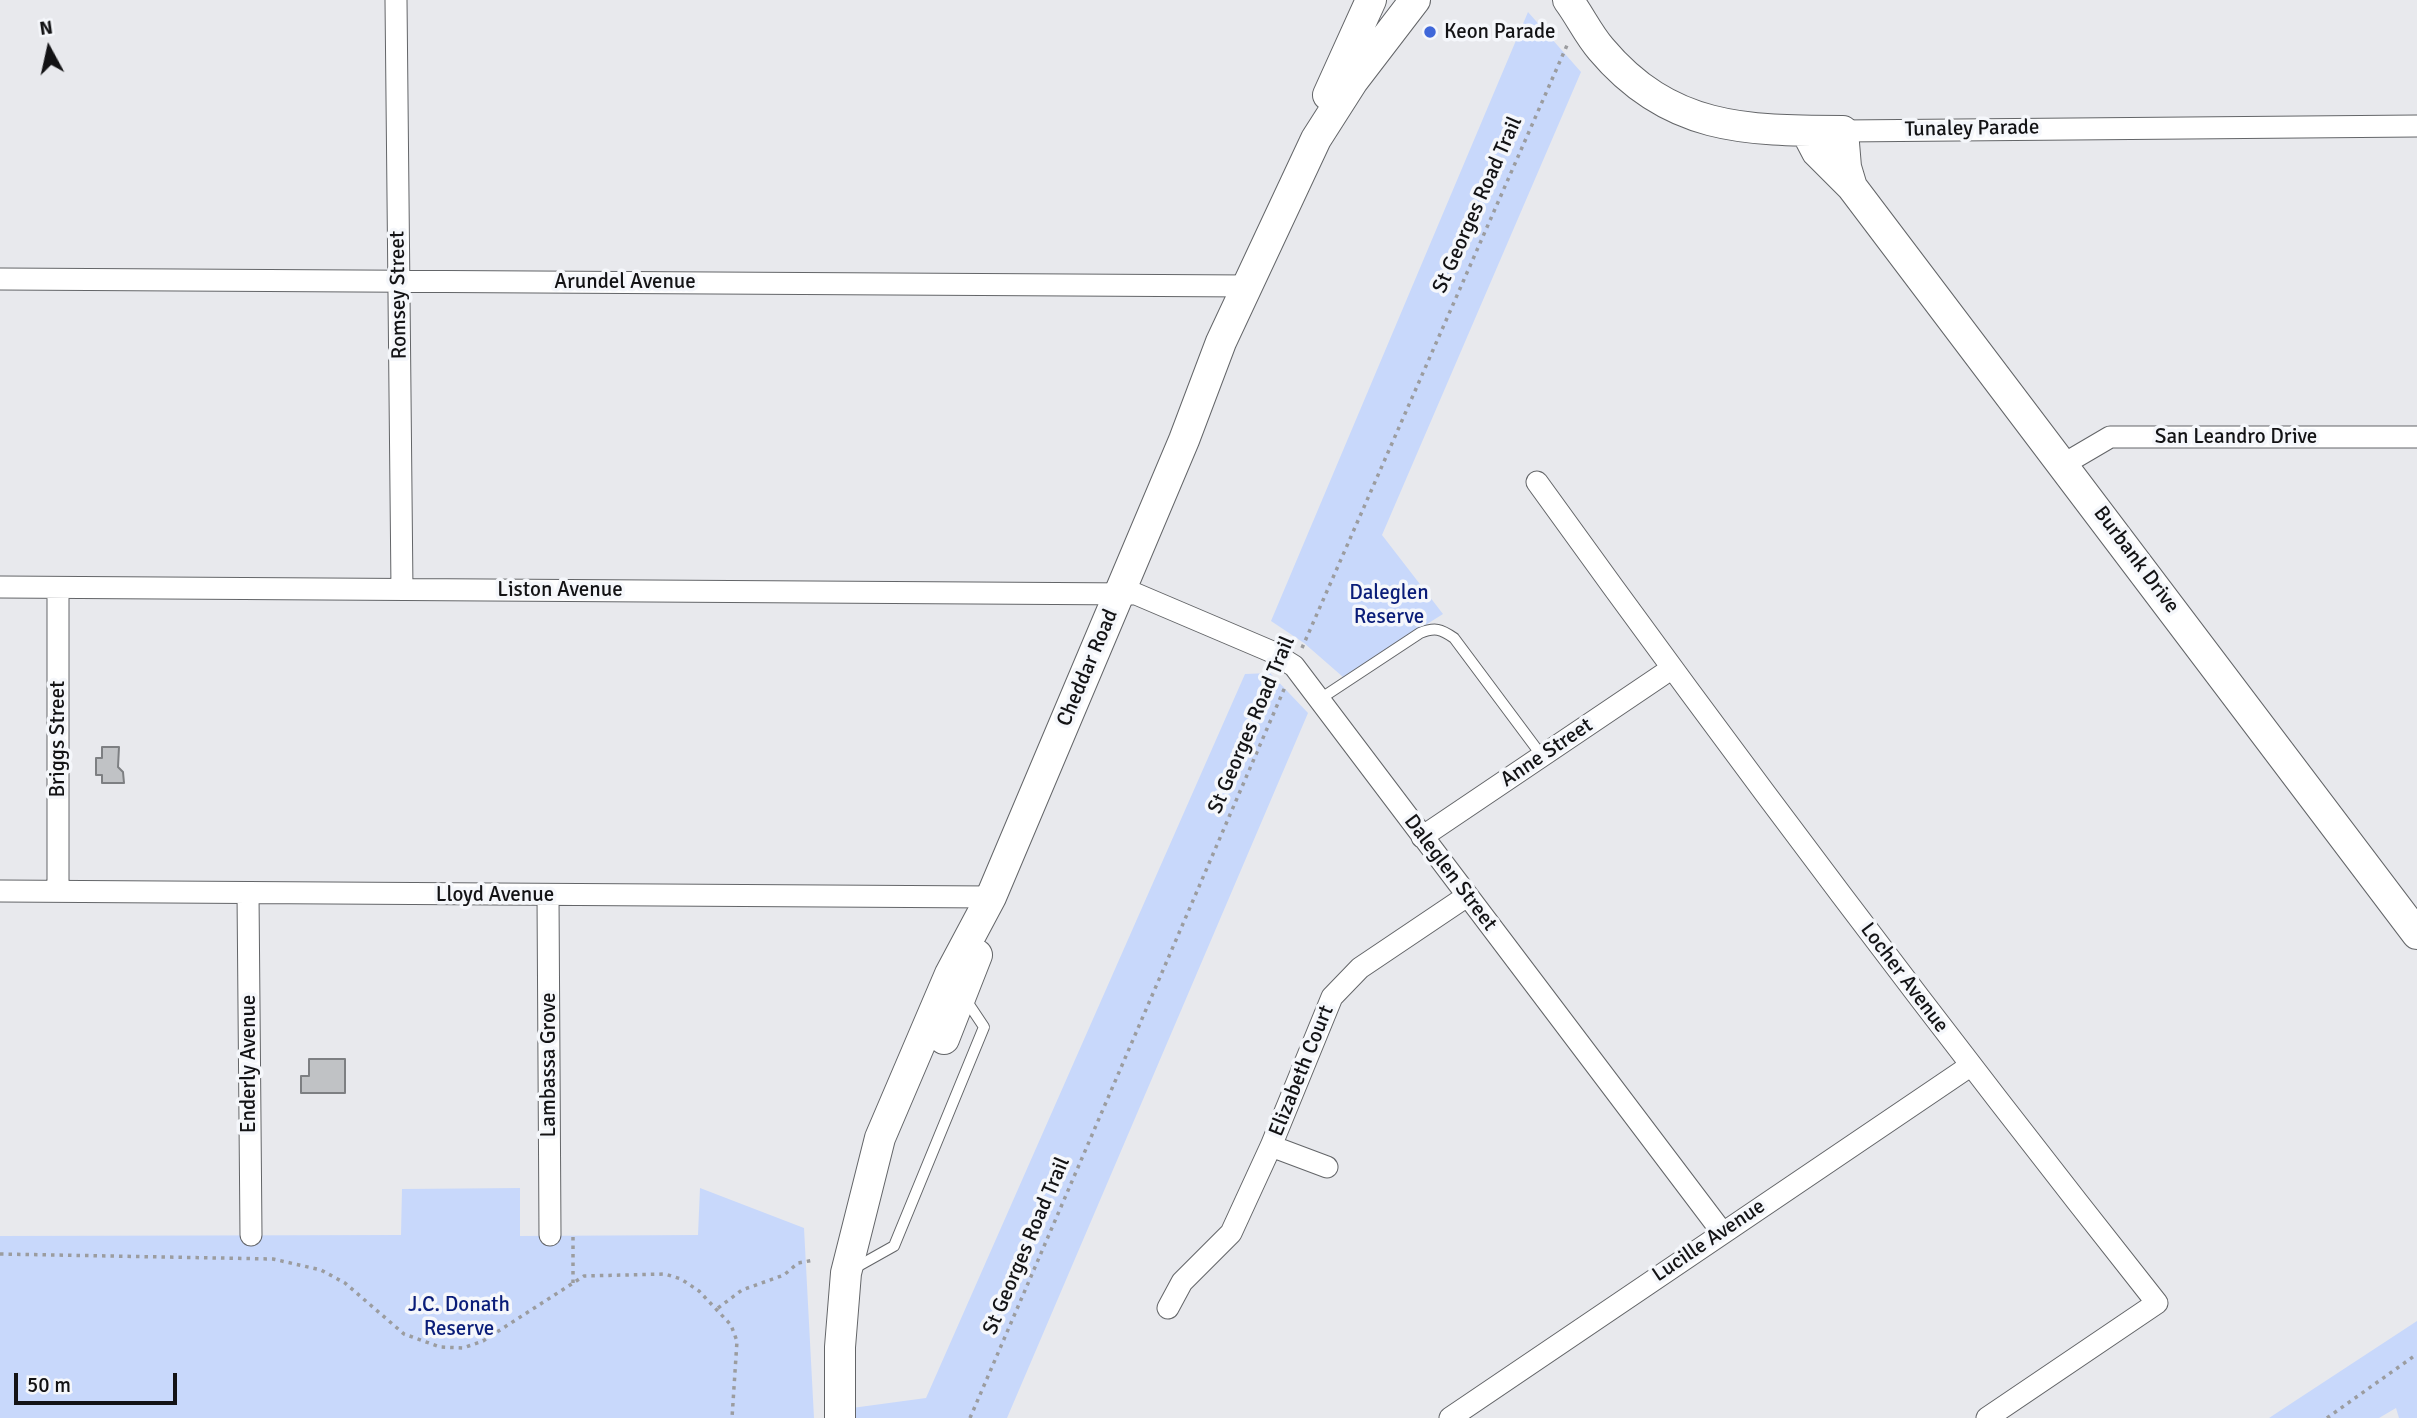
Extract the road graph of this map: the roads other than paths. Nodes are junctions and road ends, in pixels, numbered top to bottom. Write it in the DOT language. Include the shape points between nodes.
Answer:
graph roads {
  1 [pos="396,0"];
  2 [pos="1371,0"];
  3 [pos="1415,0"];
  4 [pos="1568,3"];
  5 [pos="2417,126"];
  6 [pos="1806,131"];
  7 [pos="1843,131"];
  8 [pos="1316,139"];
  9 [pos="1852,187"];
  10 [pos="0,279"];
  11 [pos="400,281"];
  12 [pos="1249,286"];
  13 [pos="2417,437"];
  14 [pos="2064,464"];
  15 [pos="1537,482"];
  16 [pos="0,587"];
  17 [pos="58,588"];
  18 [pos="402,589"];
  19 [pos="1120,594"];
  20 [pos="1671,668"];
  21 [pos="1320,699"];
  22 [pos="1542,756"];
  23 [pos="1422,837"];
  24 [pos="0,891"];
  25 [pos="58,891"];
  26 [pos="248,893"];
  27 [pos="548,895"];
  28 [pos="1468,896"];
  29 [pos="991,897"];
  30 [pos="2417,934"];
  31 [pos="957,984"];
  32 [pos="1970,1066"];
  33 [pos="1271,1146"];
  34 [pos="1327,1167"];
  35 [pos="1722,1232"];
  36 [pos="251,1235"];
  37 [pos="550,1235"];
  38 [pos="846,1273"];
  39 [pos="1168,1308"];
  40 [pos="840,1418"];
  41 [pos="1450,1418"];
  42 [pos="1987,1418"];
  1 -- 11 [label="street, Romsey Street"];
  2 -- 8 [label="main road, Cheddar Road" via="1332,84"];
  3 -- 8 [label="main road, Cheddar Road" via="1353,80"];
  4 -- 6 [label="main road, Tunaley Parade" via="1614,63 1664,102 1727,126"];
  5 -- 7 [label="street, Tunaley Parade"];
  6 -- 7 [label="main road, Tunaley Parade"];
  6 -- 9 [label="main road, Burbank Drive" via="1818,152"];
  7 -- 9 [label="main road, Burbank Drive"];
  8 -- 12 [label="main road, Cheddar Road"];
  9 -- 14 [label="main road, Burbank Drive"];
  10 -- 11 [label="street, Arundel Avenue"];
  11 -- 12 [label="street, Arundel Avenue"];
  11 -- 18 [label="street, Romsey Street"];
  12 -- 19 [label="main road, Cheddar Road" via="1238,338 1224,374 1184,440"];
  13 -- 14 [label="street, San Leandro Drive" via="2110,437"];
  14 -- 30 [label="main road, Burbank Drive"];
  15 -- 20 [label="street, Locher Avenue"];
  16 -- 17 [label="street, Liston Avenue"];
  17 -- 18 [label="street, Liston Avenue"];
  17 -- 25 [label="street, Briggs Street"];
  18 -- 19 [label="street, Liston Avenue"];
  19 -- 21 [label="street, Daleglen Street" via="1136,594 1270,651 1294,666"];
  19 -- 29 [label="main road, Cheddar Road"];
  20 -- 22 [label="street, Anne Street"];
  20 -- 32 [label="street, Locher Avenue"];
  21 -- 22 [label="lane" via="1420,633 1442,629"];
  21 -- 23 [label="street, Daleglen Street"];
  22 -- 23 [label="street, Anne Street"];
  23 -- 28 [label="street, Daleglen Street"];
  24 -- 25 [label="street, Lloyd Avenue"];
  25 -- 26 [label="street, Lloyd Avenue"];
  26 -- 27 [label="street, Lloyd Avenue"];
  26 -- 36 [label="street, Enderly Avenue"];
  27 -- 29 [label="street, Lloyd Avenue"];
  27 -- 37 [label="street, Lambassa Grove"];
  28 -- 33 [label="street, Elizabeth Court" via="1360,968 1332,998"];
  28 -- 35 [label="street, Daleglen Street"];
  29 -- 31 [label="main road, Cheddar Road"];
  31 -- 38 [label="main road, Cheddar Road" via="880,1139"];
  31 -- 38 [label="lane" via="984,1027 894,1246"];
  32 -- 35 [label="street, Lucille Avenue"];
  32 -- 42 [label="street, Locher Avenue" via="2157,1303"];
  33 -- 34 [label="street, Elizabeth Court"];
  33 -- 39 [label="street, Elizabeth Court" via="1231,1233 1182,1282"];
  35 -- 41 [label="street, Lucille Avenue"];
  38 -- 40 [label="main road, Cheddar Road"];
}
